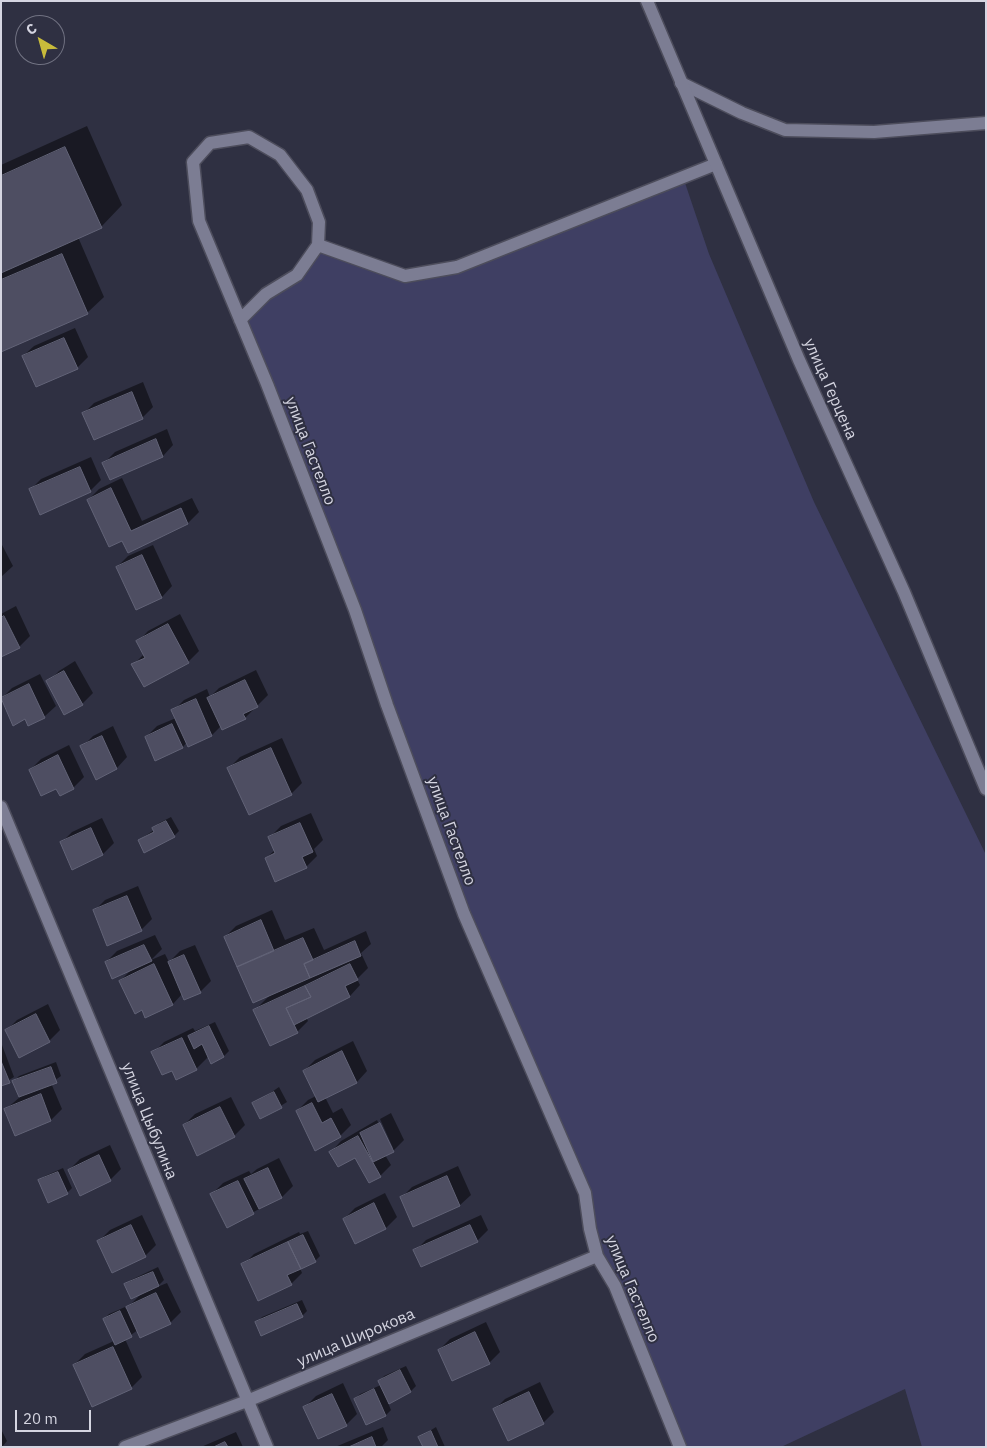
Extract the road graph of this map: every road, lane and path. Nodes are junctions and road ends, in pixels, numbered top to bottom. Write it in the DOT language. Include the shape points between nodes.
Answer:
graph roads {
  1 [pos="647,1"];
  2 [pos="681,83"];
  3 [pos="986,123"];
  4 [pos="716,164"];
  5 [pos="318,245"];
  6 [pos="240,320"];
  7 [pos="986,789"];
  8 [pos="1,807"];
  9 [pos="597,1256"];
  10 [pos="247,1402"];
  11 [pos="125,1447"];
  12 [pos="267,1447"];
  13 [pos="680,1447"];
  1 -- 2 [label="street, улица Герцена"];
  2 -- 3 [label="street" via="785,130 874,132"];
  2 -- 4 [label="street, улица Герцена"];
  4 -- 5 [label="street" via="457,267 405,276"];
  4 -- 7 [label="street, улица Герцена" via="799,360 904,592"];
  5 -- 6 [label="street" via="297,275 266,294"];
  5 -- 6 [label="street, улица Гастелло" via="319,222 307,190 280,155 249,137 210,143 193,162 199,221"];
  6 -- 9 [label="street, улица Гастелло" via="355,610 464,914 585,1193"];
  8 -- 10 [label="street, улица Цыбулина"];
  9 -- 10 [label="street, улица Широкова"];
  9 -- 13 [label="street, улица Гастелло" via="615,1286"];
  10 -- 11 [label="street, улица Широкова"];
  10 -- 12 [label="street, улица Цыбулина"];
}
